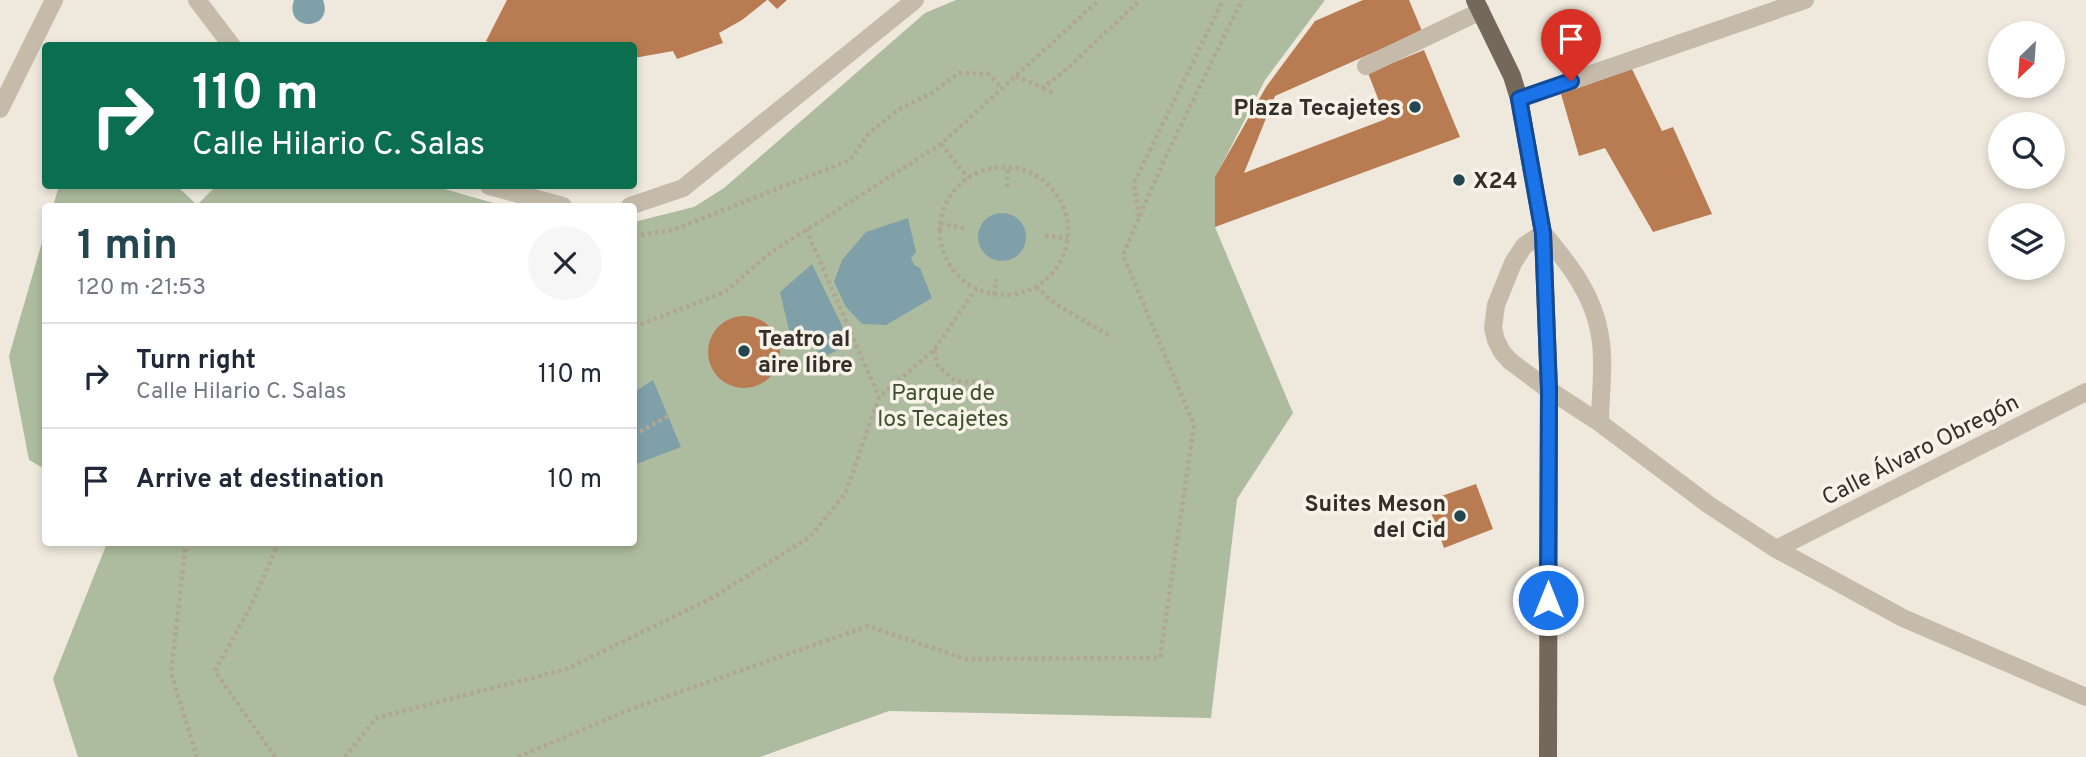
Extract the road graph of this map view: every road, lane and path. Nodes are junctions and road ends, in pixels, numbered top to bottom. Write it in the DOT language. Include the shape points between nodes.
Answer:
graph roads {
  1 [pos="54,0"];
  2 [pos="197,0"];
  3 [pos="915,0"];
  4 [pos="1099,0"];
  5 [pos="1140,0"];
  6 [pos="1223,0"];
  7 [pos="1242,0"];
  8 [pos="1805,0"];
  9 [pos="1478,5"];
  10 [pos="229,42"];
  11 [pos="1366,66"];
  12 [pos="1016,76"];
  13 [pos="1002,88"];
  14 [pos="1043,88"];
  15 [pos="1053,93"];
  16 [pos="1519,99"];
  17 [pos="0,109"];
  18 [pos="941,144"];
  19 [pos="1008,167"];
  20 [pos="968,178"];
  21 [pos="1007,187"];
  22 [pos="500,189"];
  23 [pos="552,203"];
  24 [pos="637,204"];
  25 [pos="1140,217"];
  26 [pos="940,224"];
  27 [pos="965,228"];
  28 [pos="806,229"];
  29 [pos="1543,233"];
  30 [pos="637,236"];
  31 [pos="1045,236"];
  32 [pos="1068,238"];
  33 [pos="996,279"];
  34 [pos="1036,287"];
  35 [pos="976,289"];
  36 [pos="995,295"];
  37 [pos="637,326"];
  38 [pos="1112,337"];
  39 [pos="934,350"];
  40 [pos="990,382"];
  41 [pos="1549,390"];
  42 [pos="2086,392"];
  43 [pos="879,397"];
  44 [pos="668,416"];
  45 [pos="1600,423"];
  46 [pos="637,434"];
  47 [pos="186,546"];
  48 [pos="277,546"];
  49 [pos="1776,549"];
  50 [pos="2086,697"];
  51 [pos="197,757"];
  52 [pos="275,757"];
  53 [pos="345,757"];
  54 [pos="518,757"];
  55 [pos="1548,757"];
  1 -- 17 [label="street"];
  2 -- 10 [label="street"];
  3 -- 24 [label="street" via="683,188"];
  4 -- 12 [label="path"];
  5 -- 14 [label="path"];
  6 -- 25 [label="path" via="1134,183"];
  7 -- 25 [label="path"];
  8 -- 16 [label="street"];
  9 -- 11 [label="street"];
  9 -- 16 [label="main road"];
  12 -- 13 [label="path"];
  12 -- 14 [label="path"];
  13 -- 18 [label="path"];
  13 -- 30 [label="path" via="988,74 959,73 869,133 850,160 673,230"];
  14 -- 15 [label="path"];
  16 -- 29 [label="main road"];
  18 -- 20 [label="path"];
  18 -- 28 [label="path"];
  19 -- 20 [label="path"];
  19 -- 21 [label="path"];
  19 -- 32 [label="path" via="1040,178 1053,190 1062,204"];
  20 -- 26 [label="path" via="944,206"];
  22 -- 23 [label="street"];
  25 -- 54 [label="path" via="1123,255 1194,425 1160,658 965,659 868,626 631,709"];
  26 -- 27 [label="path"];
  26 -- 35 [label="path" via="940,244 948,262 959,278"];
  28 -- 37 [label="path" via="725,292"];
  28 -- 43 [label="path"];
  29 -- 41 [label="main road"];
  29 -- 41 [label="street" via="1524,246 1513,262 1496,305 1493,328 1510,361"];
  29 -- 45 [label="street" via="1573,268 1596,321 1601,351"];
  31 -- 32 [label="path"];
  32 -- 34 [label="path" via="1052,274"];
  33 -- 36 [label="path"];
  34 -- 36 [label="path" via="1016,295"];
  34 -- 38 [label="path"];
  35 -- 36 [label="path"];
  35 -- 39 [label="path"];
  39 -- 40 [label="path" via="938,366 955,381"];
  39 -- 43 [label="path"];
  41 -- 45 [label="street"];
  41 -- 55 [label="main road"];
  42 -- 49 [label="street, Calle Álvaro Obregón"];
  43 -- 53 [label="path" via="846,492 810,537 712,597 567,669 376,718"];
  44 -- 46 [label="path"];
  45 -- 49 [label="street"];
  47 -- 51 [label="path" via="171,673"];
  48 -- 52 [label="path" via="215,671"];
  49 -- 50 [label="street" via="1903,618"];
}
